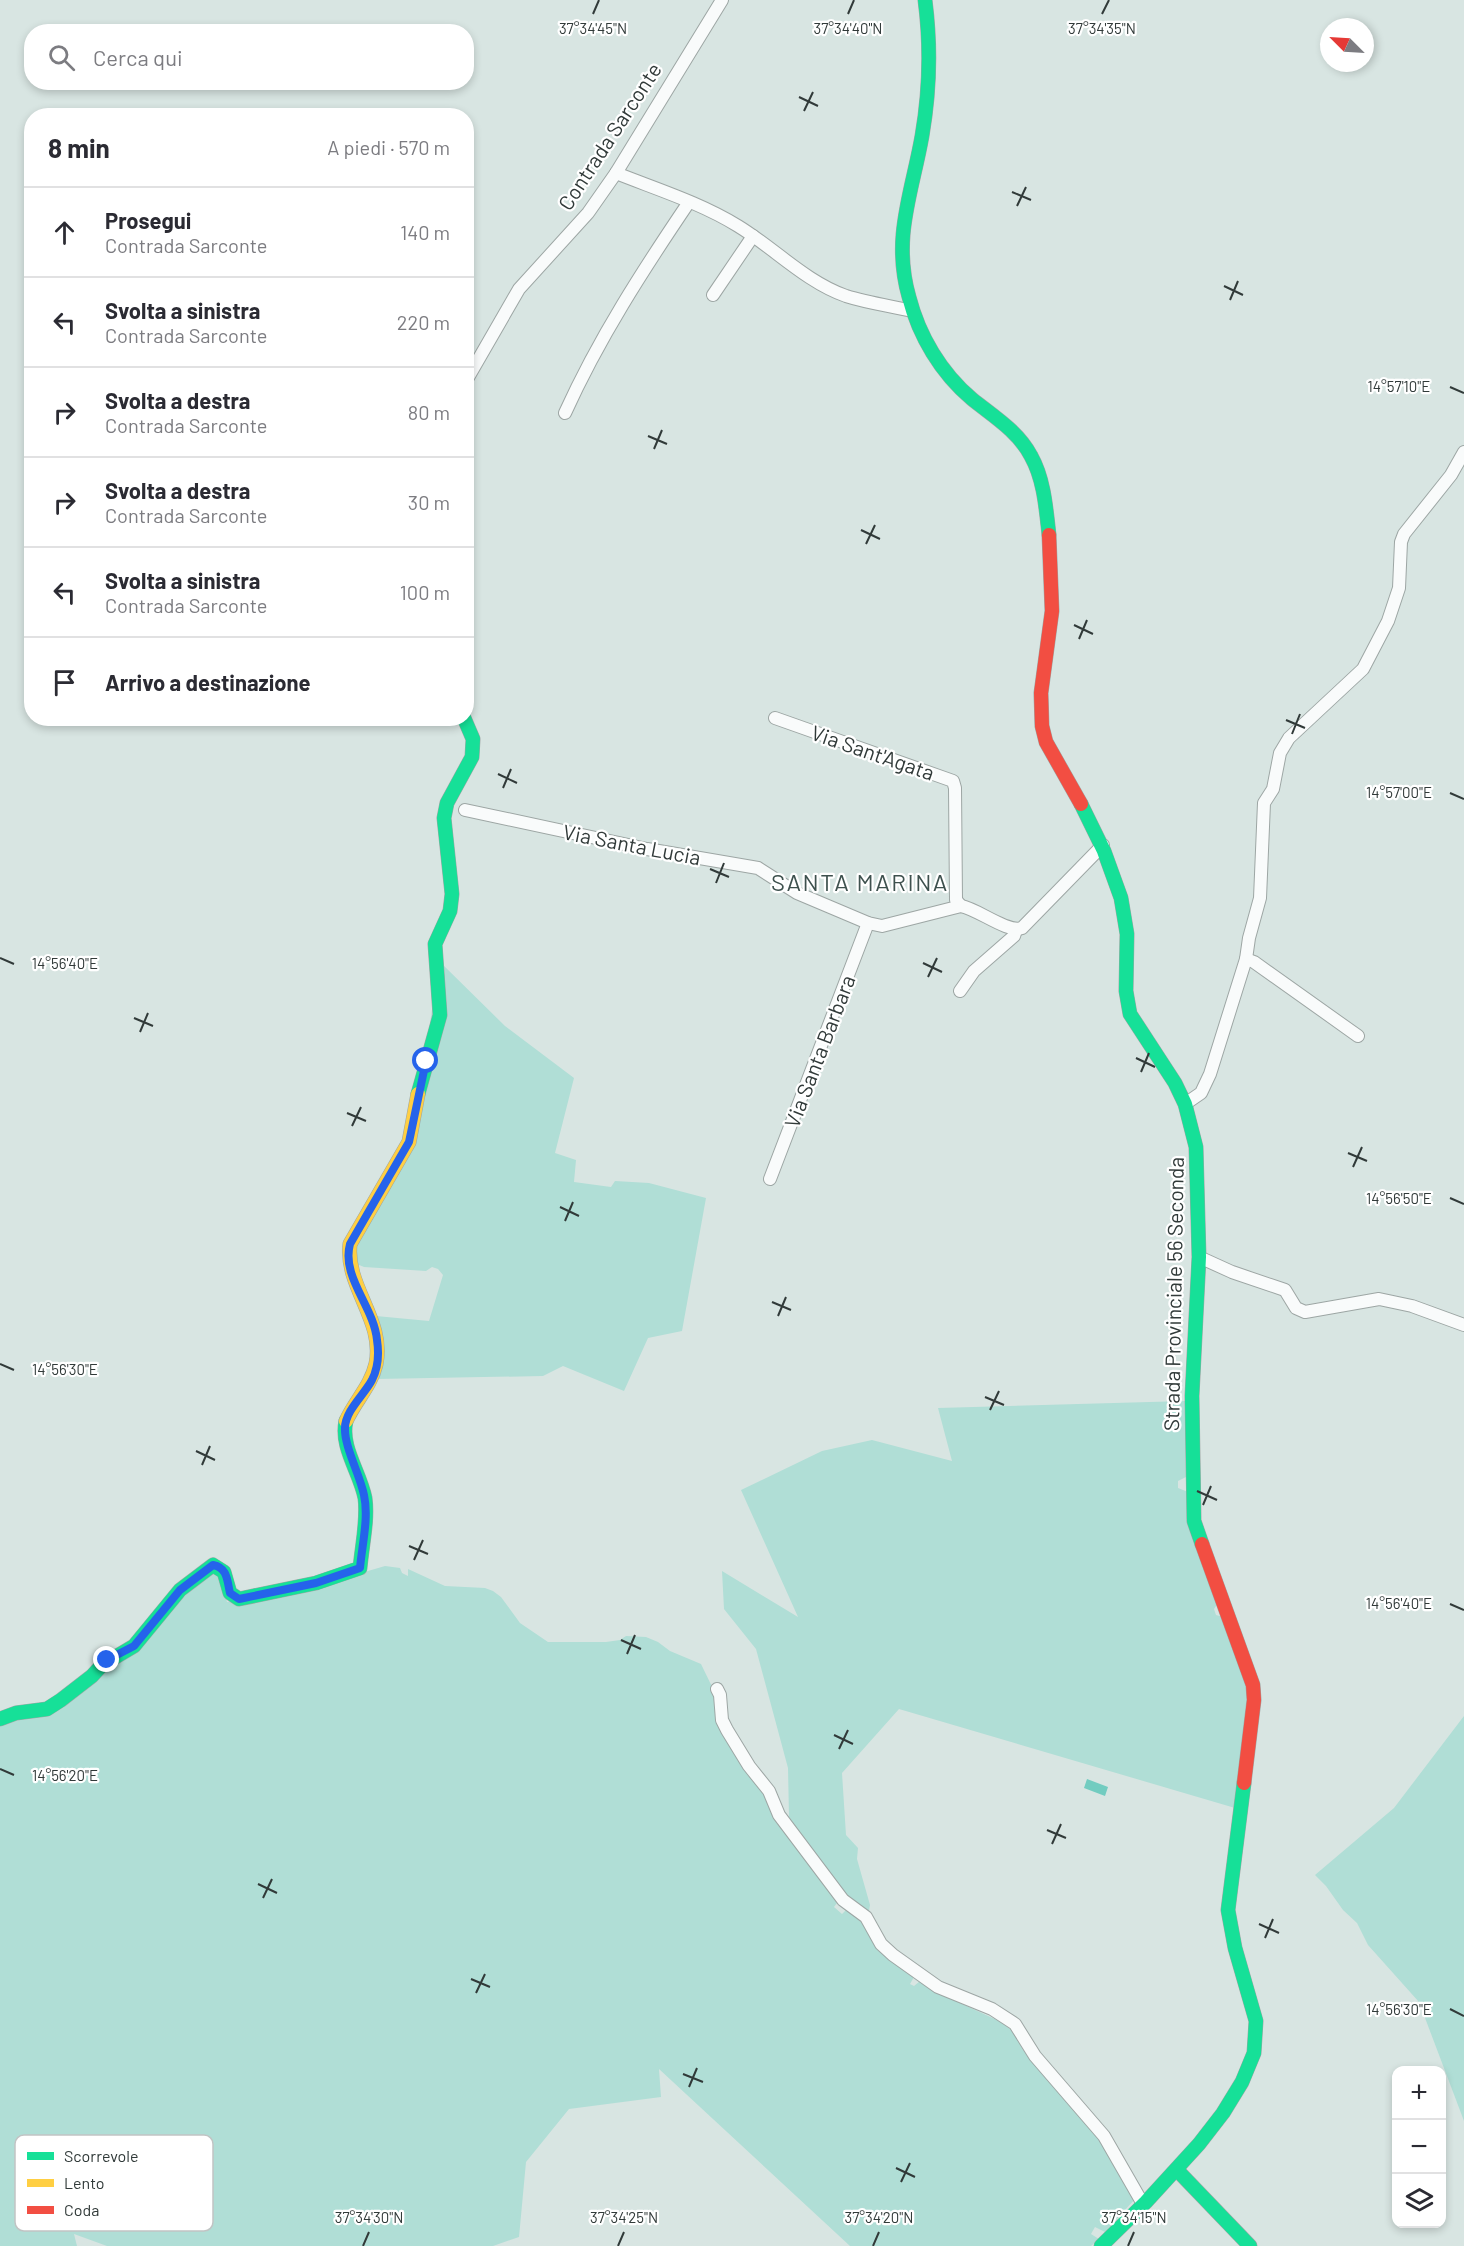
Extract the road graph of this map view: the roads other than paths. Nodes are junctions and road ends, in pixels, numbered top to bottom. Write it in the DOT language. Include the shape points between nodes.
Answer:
graph roads {
  1 [pos="722,0"];
  2 [pos="925,0"];
  3 [pos="616,172"];
  4 [pos="689,202"];
  5 [pos="753,236"];
  6 [pos="713,295"];
  7 [pos="913,311"];
  8 [pos="474,367"];
  9 [pos="566,413"];
  10 [pos="1464,452"];
  11 [pos="775,718"];
  12 [pos="467,726"];
  13 [pos="465,810"];
  14 [pos="1102,845"];
  15 [pos="960,906"];
  16 [pos="868,923"];
  17 [pos="1016,930"];
  18 [pos="1246,959"];
  19 [pos="960,991"];
  20 [pos="1358,1036"];
  21 [pos="1185,1104"];
  22 [pos="770,1179"];
  23 [pos="1198,1257"];
  24 [pos="1464,1325"];
  25 [pos="717,1689"];
  26 [pos="0,1719"];
  27 [pos="1177,2169"];
  28 [pos="1143,2204"];
  29 [pos="1101,2246"];
  30 [pos="1250,2246"];
  1 -- 3 [label="street, Contrada Sarconte"];
  2 -- 7 [label="street, Strada Provinciale 56 Seconda" via="929,91 901,237 905,281"];
  3 -- 4 [label="street"];
  3 -- 8 [label="street, Contrada Sarconte" via="588,213 519,289"];
  4 -- 5 [label="street"];
  4 -- 9 [label="street" via="612,321"];
  5 -- 6 [label="street"];
  5 -- 7 [label="street" via="832,290"];
  7 -- 14 [label="street, Strada Provinciale 56 Seconda" via="948,375 1020,440 1037,468 1052,582 1042,727 1046,742"];
  10 -- 18 [label="street" via="1451,475 1404,534 1399,588 1364,669 1289,738 1280,753 1273,789 1264,803 1260,897"];
  11 -- 15 [label="street, Via Sant'Agata" via="953,781"];
  12 -- 26 [label="street" via="473,739 472,757 447,803 444,818 452,894 450,911 435,944 440,1015 422,1076 409,1142 348,1250 350,1268 375,1328 378,1347 373,1378 349,1414 345,1428 365,1498 360,1568 316,1583 239,1599 230,1593 226,1573 213,1565 180,1590 134,1646 107,1660 61,1700 47,1709"];
  13 -- 16 [label="street, Via Santa Lucia" via="758,868 797,893"];
  14 -- 17 [label="street"];
  14 -- 21 [label="street, Strada Provinciale 56 Seconda" via="1126,922 1130,1014 1166,1067"];
  15 -- 16 [label="street, Via Santa Lucia" via="882,926"];
  15 -- 17 [label="street"];
  16 -- 22 [label="street, Via Santa Barbara"];
  17 -- 19 [label="street" via="974,971"];
  18 -- 20 [label="street"];
  18 -- 21 [label="street" via="1210,1074 1201,1093"];
  21 -- 23 [label="street, Strada Provinciale 56 Seconda" via="1196,1147"];
  23 -- 24 [label="street" via="1285,1290 1301,1311 1379,1299"];
  23 -- 27 [label="street, Strada Provinciale 56 Seconda" via="1192,1396 1193,1508 1198,1535 1253,1684 1228,1910 1233,1944 1257,2028 1251,2062 1242,2081 1221,2116"];
  25 -- 28 [label="street" via="727,1730 769,1791 779,1815 839,1894 866,1917 881,1944 893,1955 938,1987 992,2009 1015,2024 1035,2056 1104,2136"];
  27 -- 28 [label="street, Strada Provinciale 56 Seconda"];
  27 -- 30 [label="street"];
  28 -- 29 [label="street, Strada Provinciale 56 Seconda"];
}
